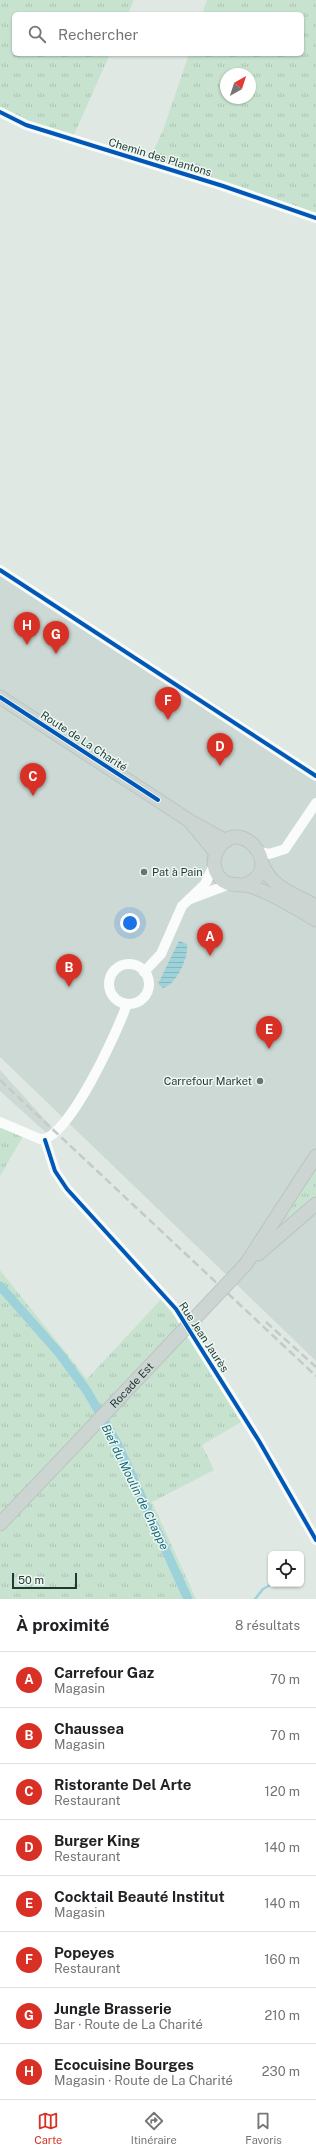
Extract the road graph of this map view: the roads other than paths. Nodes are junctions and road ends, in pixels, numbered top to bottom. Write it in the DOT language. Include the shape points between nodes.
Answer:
graph roads {
  1 [pos="0,112"];
  2 [pos="316,218"];
  3 [pos="0,570"];
  4 [pos="0,697"];
  5 [pos="316,776"];
  6 [pos="316,803"];
  7 [pos="190,821"];
  8 [pos="226,841"];
  9 [pos="261,858"];
  10 [pos="215,859"];
  11 [pos="230,884"];
  12 [pos="244,885"];
  13 [pos="190,899"];
  14 [pos="316,906"];
  15 [pos="316,920"];
  16 [pos="144,972"];
  17 [pos="127,1004"];
  18 [pos="0,1122"];
  19 [pos="45,1140"];
  20 [pos="316,1156"];
  21 [pos="316,1204"];
  22 [pos="246,1264"];
  23 [pos="0,1524"];
  24 [pos="316,1540"];
  1 -- 2 [label="street, Chemin des Plantons" via="26,125 223,186"];
  3 -- 5 [label="street"];
  4 -- 7 [label="main road, Route de La Charité"];
  6 -- 9 [label="street" via="285,850"];
  7 -- 8 [label="main road, Route de La Charité"];
  7 -- 10 [label="main road, Route de La Charité"];
  8 -- 9 [label="main road" via="233,838 244,839 253,844"];
  8 -- 10 [label="main road" via="220,846"];
  9 -- 12 [label="main road" via="257,876"];
  9 -- 14 [label="main road" via="267,877"];
  10 -- 11 [label="main road" via="219,877"];
  10 -- 13 [label="street" via="209,878"];
  11 -- 12 [label="main road"];
  11 -- 13 [label="street"];
  12 -- 15 [label="main road"];
  13 -- 16 [label="street" via="182,906 161,954"];
  16 -- 17 [label="street" via="148,990 140,1000"];
  16 -- 17 [label="street" via="127,964 120,966 111,975 111,994"];
  17 -- 19 [label="street" via="112,1042 83,1096 62,1126"];
  18 -- 19 [label="street"];
  19 -- 24 [label="street, Rue Jean Jaurès" via="53,1165 67,1189 176,1309 253,1430"];
  20 -- 22 [label="main road, Rocade Est"];
  21 -- 22 [label="main road, Rocade Est"];
  22 -- 23 [label="main road, Rocade Est, bridge"];
}
